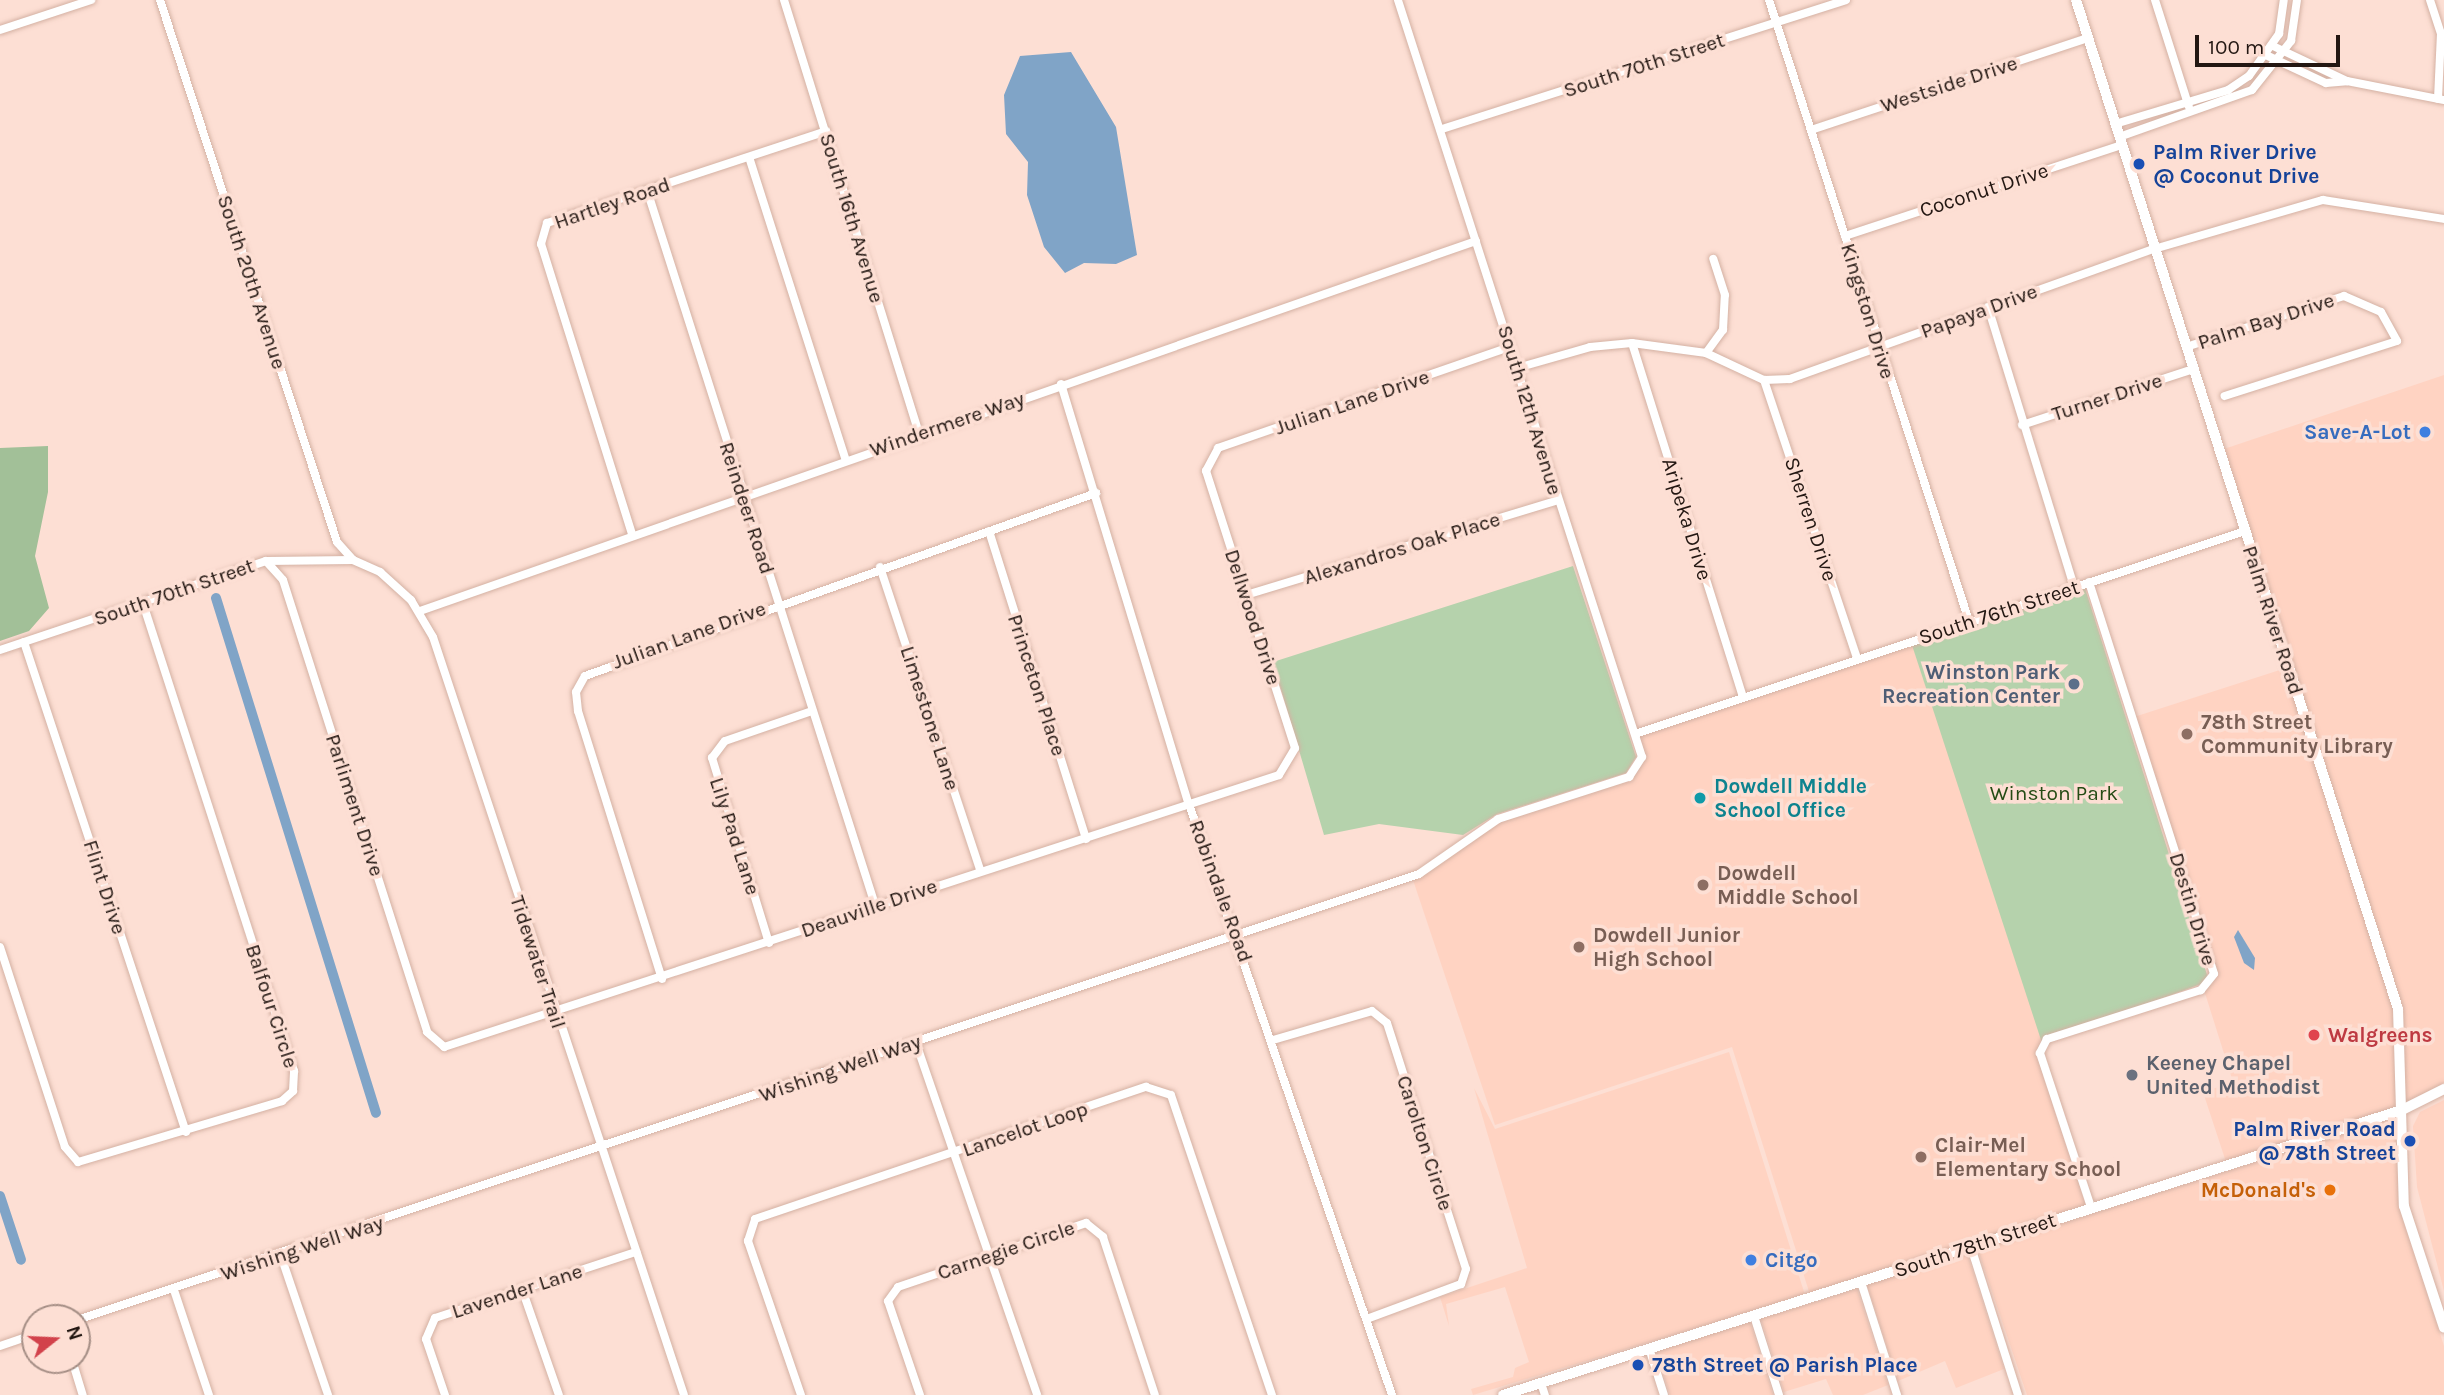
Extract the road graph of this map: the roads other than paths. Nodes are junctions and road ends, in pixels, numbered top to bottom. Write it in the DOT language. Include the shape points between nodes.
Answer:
graph roads {
  1 [pos="91,0"];
  2 [pos="160,0"];
  3 [pos="784,0"];
  4 [pos="1398,0"];
  5 [pos="1769,0"];
  6 [pos="1846,0"];
  7 [pos="2076,0"];
  8 [pos="2155,0"];
  9 [pos="2284,0"];
  10 [pos="2297,0"];
  11 [pos="2431,0"];
  12 [pos="1776,23"];
  13 [pos="0,30"];
  14 [pos="2088,38"];
  15 [pos="2273,46"];
  16 [pos="2284,52"];
  17 [pos="2268,56"];
  18 [pos="2278,62"];
  19 [pos="2347,81"];
  20 [pos="2441,100"];
  21 [pos="2188,103"];
  22 [pos="2191,114"];
  23 [pos="2115,124"];
  24 [pos="1442,129"];
  25 [pos="1811,130"];
  26 [pos="826,131"];
  27 [pos="2121,141"];
  28 [pos="749,158"];
  29 [pos="647,190"];
  30 [pos="2444,219"];
  31 [pos="1845,236"];
  32 [pos="1476,242"];
  33 [pos="2154,249"];
  34 [pos="1713,259"];
  35 [pos="1988,307"];
  36 [pos="1632,343"];
  37 [pos="1510,347"];
  38 [pos="2186,347"];
  39 [pos="1878,348"];
  40 [pos="1706,354"];
  41 [pos="1517,368"];
  42 [pos="2193,369"];
  43 [pos="1764,380"];
  44 [pos="1061,384"];
  45 [pos="2225,396"];
  46 [pos="2022,425"];
  47 [pos="920,437"];
  48 [pos="845,458"];
  49 [pos="1206,471"];
  50 [pos="1096,493"];
  51 [pos="743,495"];
  52 [pos="1558,500"];
  53 [pos="989,531"];
  54 [pos="2245,531"];
  55 [pos="632,534"];
  56 [pos="353,560"];
  57 [pos="266,561"];
  58 [pos="880,567"];
  59 [pos="2089,582"];
  60 [pos="2074,586"];
  61 [pos="1246,596"];
  62 [pos="142,603"];
  63 [pos="778,603"];
  64 [pos="421,611"];
  65 [pos="1969,621"];
  66 [pos="24,642"];
  67 [pos="0,650"];
  68 [pos="1857,658"];
  69 [pos="1742,695"];
  70 [pos="812,711"];
  71 [pos="1634,734"];
  72 [pos="1291,763"];
  73 [pos="1588,790"];
  74 [pos="1189,804"];
  75 [pos="1086,839"];
  76 [pos="980,870"];
  77 [pos="875,905"];
  78 [pos="1238,934"];
  79 [pos="769,943"];
  80 [pos="0,947"];
  81 [pos="662,979"];
  82 [pos="554,1013"];
  83 [pos="1273,1040"];
  84 [pos="916,1043"];
  85 [pos="444,1048"];
  86 [pos="2444,1089"];
  87 [pos="2402,1111"];
  88 [pos="187,1132"];
  89 [pos="600,1149"];
  90 [pos="956,1153"];
  91 [pos="2091,1207"];
  92 [pos="1971,1247"];
  93 [pos="636,1252"];
  94 [pos="281,1256"];
  95 [pos="989,1256"];
  96 [pos="1861,1282"];
  97 [pos="522,1289"];
  98 [pos="174,1290"];
  99 [pos="91,1316"];
  100 [pos="1754,1316"];
  101 [pos="1367,1319"];
  102 [pos="2444,1328"];
  103 [pos="21,1339"];
  104 [pos="0,1346"];
  105 [pos="1649,1348"];
  106 [pos="76,1374"];
  107 [pos="1541,1383"];
  108 [pos="83,1395"];
  109 [pos="209,1395"];
  110 [pos="328,1395"];
  111 [pos="444,1395"];
  112 [pos="559,1395"];
  113 [pos="684,1395"];
  114 [pos="801,1395"];
  115 [pos="920,1395"];
  116 [pos="1037,1395"];
  117 [pos="1155,1395"];
  118 [pos="1272,1395"];
  119 [pos="1392,1395"];
  120 [pos="1503,1395"];
  121 [pos="1545,1395"];
  122 [pos="1664,1395"];
  123 [pos="1779,1395"];
  124 [pos="1897,1395"];
  125 [pos="2018,1395"];
  1 -- 13 [label="street"];
  2 -- 56 [label="street, South 20th Avenue" via="337,542"];
  3 -- 26 [label="street, South 16th Avenue"];
  4 -- 24 [label="street, South 12th Avenue"];
  5 -- 12 [label="street, Kingston Drive"];
  6 -- 12 [label="street, South 70th Street"];
  7 -- 14 [label="street, Palm River Road"];
  8 -- 21 [label="street"];
  9 -- 15 [label="street"];
  10 -- 16 [label="street, Coconut Drive"];
  11 -- 20 [label="street" via="2441,33"];
  12 -- 24 [label="street, South 70th Street"];
  12 -- 25 [label="street, Kingston Drive"];
  14 -- 23 [label="street, Palm River Road"];
  14 -- 25 [label="street, Westside Drive"];
  15 -- 16 [label="street"];
  15 -- 17 [label="street"];
  16 -- 18 [label="street, Coconut Drive"];
  16 -- 19 [label="street"];
  17 -- 18 [label="street"];
  17 -- 21 [label="street" via="2228,90"];
  18 -- 19 [label="street" via="2326,83"];
  18 -- 22 [label="street, Coconut Drive" via="2238,98"];
  19 -- 20 [label="street"];
  21 -- 22 [label="street"];
  21 -- 23 [label="street"];
  22 -- 27 [label="street, Coconut Drive"];
  23 -- 27 [label="street, Palm River Road"];
  24 -- 32 [label="street, South 12th Avenue"];
  25 -- 31 [label="street, Kingston Drive"];
  26 -- 28 [label="street, Hartley Road"];
  26 -- 47 [label="street, South 16th Avenue"];
  27 -- 31 [label="street, Coconut Drive"];
  27 -- 33 [label="street, Palm River Road"];
  28 -- 29 [label="street, Hartley Road"];
  28 -- 48 [label="street"];
  29 -- 51 [label="street, Reindeer Road"];
  29 -- 55 [label="street, Hartley Road" via="547,223 541,244"];
  30 -- 33 [label="street, Papaya Drive" via="2323,200"];
  31 -- 39 [label="street, Kingston Drive"];
  32 -- 37 [label="street, South 12th Avenue"];
  32 -- 44 [label="street, Windermere Way"];
  33 -- 35 [label="street, Papaya Drive"];
  33 -- 38 [label="street, Palm River Road"];
  34 -- 40 [label="street" via="1725,295 1723,330"];
  35 -- 39 [label="street, Papaya Drive"];
  35 -- 46 [label="street"];
  36 -- 40 [label="street"];
  36 -- 41 [label="street" via="1590,347"];
  36 -- 69 [label="street, Aripeka Drive"];
  37 -- 41 [label="street, South 12th Avenue"];
  37 -- 49 [label="street, Julian Lane Drive" via="1218,447"];
  38 -- 42 [label="street, Palm River Road"];
  38 -- 45 [label="street, Palm Bay Drive" via="2344,296 2381,312 2397,341"];
  39 -- 43 [label="street, Papaya Drive" via="1790,379"];
  39 -- 65 [label="street, Kingston Drive"];
  40 -- 43 [label="street"];
  41 -- 52 [label="street, South 12th Avenue"];
  42 -- 46 [label="street, Turner Drive"];
  42 -- 54 [label="street, Palm River Road"];
  43 -- 68 [label="street, Sherren Drive"];
  44 -- 47 [label="street, Windermere Way"];
  44 -- 50 [label="street, Robindale Road"];
  46 -- 60 [label="street"];
  47 -- 48 [label="street, Windermere Way"];
  48 -- 51 [label="street, Windermere Way"];
  49 -- 61 [label="street, Dellwood Drive"];
  50 -- 53 [label="street, Julian Lane Drive"];
  50 -- 74 [label="street, Robindale Road"];
  51 -- 55 [label="street, Windermere Way"];
  51 -- 63 [label="street, Reindeer Road"];
  52 -- 61 [label="street, Alexandros Oak Place"];
  52 -- 71 [label="street, South 12th Avenue"];
  53 -- 58 [label="street, Julian Lane Drive"];
  53 -- 75 [label="street, Princeton Place"];
  54 -- 59 [label="street, South 76th Street"];
  54 -- 87 [label="street, Palm River Road" via="2399,1009"];
  55 -- 64 [label="street, Windermere Way"];
  56 -- 57 [label="street, South 70th Street"];
  56 -- 64 [label="street, Tidewater Trail" via="380,572"];
  57 -- 62 [label="street, South 70th Street"];
  57 -- 85 [label="street, Parliment Drive" via="283,580 427,1032"];
  58 -- 63 [label="street, Julian Lane Drive"];
  58 -- 76 [label="street, Limestone Lane"];
  59 -- 60 [label="street, South 76th Street"];
  59 -- 91 [label="street, Destin Drive" via="2214,974 2201,990 2047,1039 2040,1053"];
  60 -- 65 [label="street, South 76th Street"];
  61 -- 72 [label="street, Dellwood Drive" via="1295,748"];
  62 -- 66 [label="street, South 70th Street"];
  62 -- 88 [label="street, Balfour Circle" via="295,1083 282,1101"];
  63 -- 70 [label="street, Reindeer Road"];
  63 -- 81 [label="street, Julian Lane Drive" via="600,667 576,692"];
  64 -- 82 [label="street, Tidewater Trail"];
  65 -- 68 [label="street, South 76th Street"];
  66 -- 67 [label="street, South 70th Street"];
  66 -- 88 [label="street, Flint Drive"];
  68 -- 69 [label="street, South 76th Street"];
  69 -- 71 [label="street, South 76th Street"];
  70 -- 77 [label="street, Reindeer Road"];
  70 -- 79 [label="street, Lily Pad Lane" via="725,741 712,758"];
  71 -- 73 [label="street, South 12th Avenue" via="1642,757 1629,777"];
  72 -- 74 [label="street, Deauville Drive" via="1279,775"];
  73 -- 78 [label="street, Wishing Well Way" via="1498,819 1432,870"];
  74 -- 75 [label="street, Deauville Drive"];
  74 -- 78 [label="street, Robindale Road"];
  75 -- 76 [label="street, Deauville Drive"];
  76 -- 77 [label="street, Deauville Drive"];
  77 -- 79 [label="street, Deauville Drive"];
  78 -- 83 [label="street, Robindale Road"];
  78 -- 84 [label="street, Wishing Well Way"];
  79 -- 81 [label="street, Deauville Drive"];
  80 -- 88 [label="street, Balfour Circle" via="73,1160 93,1163"];
  81 -- 82 [label="street, Deauville Drive"];
  82 -- 85 [label="street, Deauville Drive"];
  82 -- 89 [label="street, Tidewater Trail"];
  83 -- 101 [label="street, Robindale Road"];
  83 -- 101 [label="street, Carolton Circle" via="1372,1011 1387,1023 1466,1269 1461,1284"];
  84 -- 89 [label="street, Wishing Well Way"];
  84 -- 90 [label="street"];
  86 -- 87 [label="street, South 78th Street"];
  87 -- 91 [label="street, South 78th Street"];
  87 -- 102 [label="street, Palm River Road" via="2404,1206"];
  89 -- 93 [label="street, Tidewater Trail"];
  89 -- 94 [label="street, Wishing Well Way"];
  90 -- 95 [label="street"];
  90 -- 114 [label="street, Lancelot Loop" via="755,1219 748,1241"];
  90 -- 118 [label="street, Lancelot Loop" via="1146,1087 1171,1095"];
  91 -- 92 [label="street, South 78th Street"];
  92 -- 96 [label="street, South 78th Street"];
  92 -- 125 [label="street"];
  93 -- 97 [label="street, Lavender Lane"];
  93 -- 113 [label="street, Tidewater Trail"];
  94 -- 98 [label="street, Wishing Well Way"];
  94 -- 110 [label="street"];
  95 -- 115 [label="street, Carnegie Circle" via="898,1287 888,1301"];
  95 -- 116 [label="street"];
  95 -- 117 [label="street, Carnegie Circle" via="1086,1223 1103,1237"];
  96 -- 100 [label="street, South 78th Street"];
  96 -- 124 [label="street"];
  97 -- 111 [label="street, Lavender Lane" via="435,1318 426,1339"];
  97 -- 112 [label="street"];
  98 -- 99 [label="street, Wishing Well Way"];
  98 -- 109 [label="street"];
  100 -- 105 [label="street, South 78th Street"];
  100 -- 123 [label="street"];
  101 -- 119 [label="street, Robindale Road"];
  103 -- 104 [label="street"];
  105 -- 107 [label="street, South 78th Street"];
  105 -- 122 [label="street"];
  106 -- 108 [label="street"];
  107 -- 120 [label="street, South 78th Street"];
  107 -- 121 [label="street"];
}
